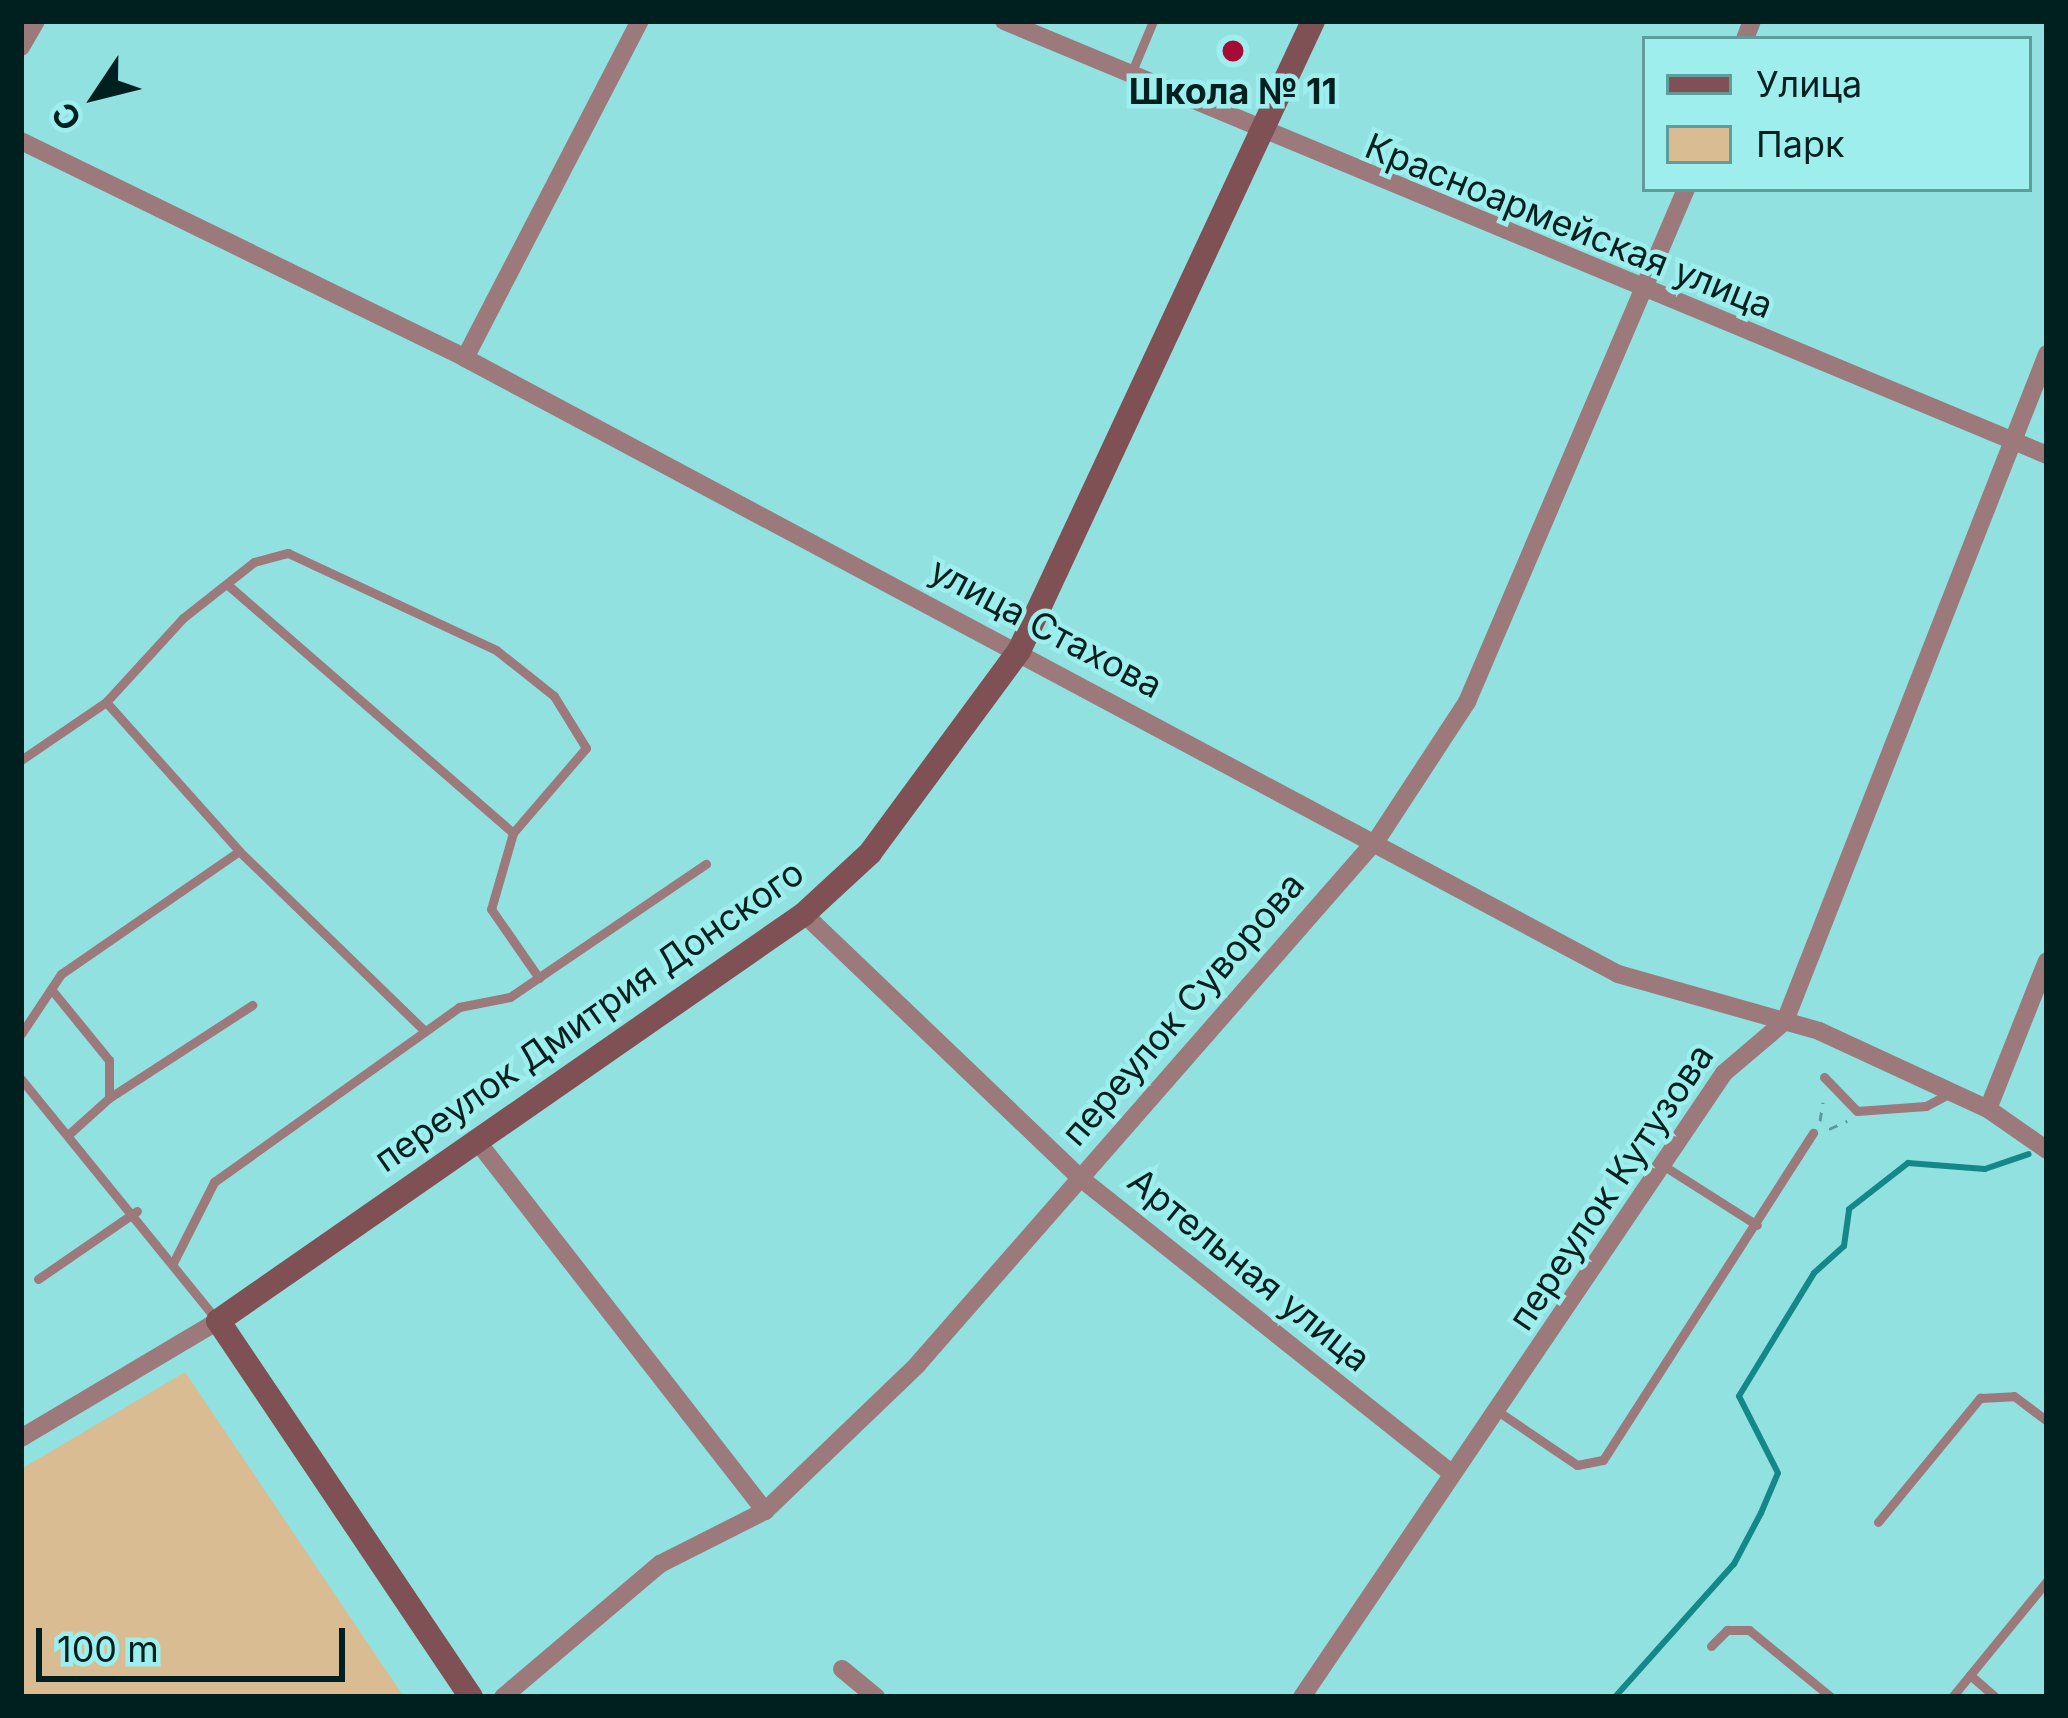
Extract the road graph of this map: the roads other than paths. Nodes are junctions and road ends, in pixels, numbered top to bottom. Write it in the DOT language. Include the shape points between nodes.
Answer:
graph roads {
  1 [pos="36,21"];
  2 [pos="640,21"];
  3 [pos="1004,21"];
  4 [pos="1153,21"];
  5 [pos="1313,21"];
  6 [pos="21,47"];
  7 [pos="1130,76"];
  8 [pos="1264,135"];
  9 [pos="21,141"];
  10 [pos="1685,192"];
  11 [pos="1644,295"];
  12 [pos="2047,354"];
  13 [pos="465,358"];
  14 [pos="2012,441"];
  15 [pos="2047,455"];
  16 [pos="229,586"];
  17 [pos="1019,651"];
  18 [pos="106,701"];
  19 [pos="21,760"];
  20 [pos="513,833"];
  21 [pos="1378,838"];
  22 [pos="239,851"];
  23 [pos="706,864"];
  24 [pos="804,914"];
  25 [pos="2047,961"];
  26 [pos="538,978"];
  27 [pos="52,989"];
  28 [pos="252,1005"];
  29 [pos="1785,1021"];
  30 [pos="424,1031"];
  31 [pos="21,1034"];
  32 [pos="1823,1077"];
  33 [pos="21,1079"];
  34 [pos="1952,1091"];
  35 [pos="109,1098"];
  36 [pos="1988,1109"];
  37 [pos="1813,1133"];
  38 [pos="69,1134"];
  39 [pos="477,1141"];
  40 [pos="2047,1150"];
  41 [pos="1664,1166"];
  42 [pos="1079,1177"];
  43 [pos="136,1211"];
  44 [pos="1757,1225"];
  45 [pos="174,1261"];
  46 [pos="38,1280"];
  47 [pos="218,1321"];
  48 [pos="1496,1410"];
  49 [pos="2047,1421"];
  50 [pos="21,1438"];
  51 [pos="1450,1472"];
  52 [pos="765,1511"];
  53 [pos="1878,1522"];
  54 [pos="2047,1581"];
  55 [pos="1711,1646"];
  56 [pos="842,1669"];
  57 [pos="1970,1675"];
  58 [pos="471,1697"];
  59 [pos="503,1697"];
  60 [pos="876,1697"];
  61 [pos="1302,1697"];
  62 [pos="1831,1697"];
  63 [pos="1952,1697"];
  64 [pos="1996,1697"];
  1 -- 6 [label="street"];
  2 -- 13 [label="street"];
  3 -- 7 [label="street, Красноармейская улица"];
  4 -- 7 [label="lane"];
  5 -- 8 [label="street, переулок Дмитрия Донского"];
  7 -- 8 [label="street, Красноармейская улица"];
  8 -- 11 [label="street, Красноармейская улица"];
  8 -- 17 [label="street, переулок Дмитрия Донского"];
  9 -- 13 [label="street, улица Стахова"];
  10 -- 11 [label="street, переулок Суворова"];
  11 -- 14 [label="street, Красноармейская улица"];
  11 -- 21 [label="street, переулок Суворова" via="1467,702"];
  12 -- 14 [label="street, переулок Кутузова"];
  13 -- 17 [label="street, улица Стахова"];
  14 -- 15 [label="street, Красноармейская улица"];
  14 -- 29 [label="street, переулок Кутузова"];
  16 -- 18 [label="lane"];
  16 -- 20 [label="lane"];
  16 -- 20 [label="lane" via="254,562 288,553 496,650 554,696 586,748"];
  17 -- 21 [label="street, улица Стахова"];
  17 -- 24 [label="street, переулок Дмитрия Донского" via="870,853"];
  18 -- 19 [label="lane"];
  18 -- 22 [label="lane"];
  20 -- 26 [label="lane" via="491,909"];
  21 -- 29 [label="street, улица Стахова" via="1618,974"];
  21 -- 42 [label="street, переулок Суворова"];
  22 -- 27 [label="lane"];
  22 -- 30 [label="lane"];
  23 -- 26 [label="lane"];
  24 -- 39 [label="street, переулок Дмитрия Донского"];
  24 -- 42 [label="street, Артельная улица"];
  25 -- 36 [label="street"];
  26 -- 30 [label="lane"];
  27 -- 31 [label="lane"];
  27 -- 35 [label="lane" via="109,1060"];
  28 -- 35 [label="lane"];
  29 -- 34 [label="street, улица Стахова"];
  29 -- 41 [label="street, переулок Кутузова" via="1724,1073"];
  30 -- 45 [label="lane" via="214,1182"];
  32 -- 34 [label="lane" via="1857,1111 1926,1106"];
  33 -- 38 [label="lane"];
  34 -- 36 [label="street, улица Стахова"];
  35 -- 38 [label="lane"];
  36 -- 40 [label="street, улица Стахова"];
  37 -- 44 [label="lane"];
  38 -- 43 [label="lane"];
  39 -- 47 [label="street, переулок Дмитрия Донского"];
  39 -- 52 [label="street"];
  41 -- 44 [label="lane"];
  41 -- 48 [label="street, переулок Кутузова"];
  42 -- 51 [label="street, Артельная улица"];
  42 -- 52 [label="street, переулок Суворова" via="917,1365"];
  43 -- 45 [label="lane"];
  43 -- 46 [label="lane"];
  44 -- 48 [label="lane" via="1604,1460 1577,1466"];
  45 -- 47 [label="lane"];
  47 -- 50 [label="street"];
  47 -- 58 [label="street"];
  48 -- 51 [label="street, переулок Кутузова"];
  49 -- 53 [label="lane" via="2014,1396 1980,1398"];
  51 -- 61 [label="street, переулок Кутузова"];
  52 -- 59 [label="street, переулок Суворова" via="660,1564"];
  54 -- 57 [label="lane"];
  55 -- 62 [label="lane" via="1727,1630 1749,1630"];
  56 -- 60 [label="street"];
  57 -- 63 [label="lane"];
  57 -- 64 [label="lane"];
}
